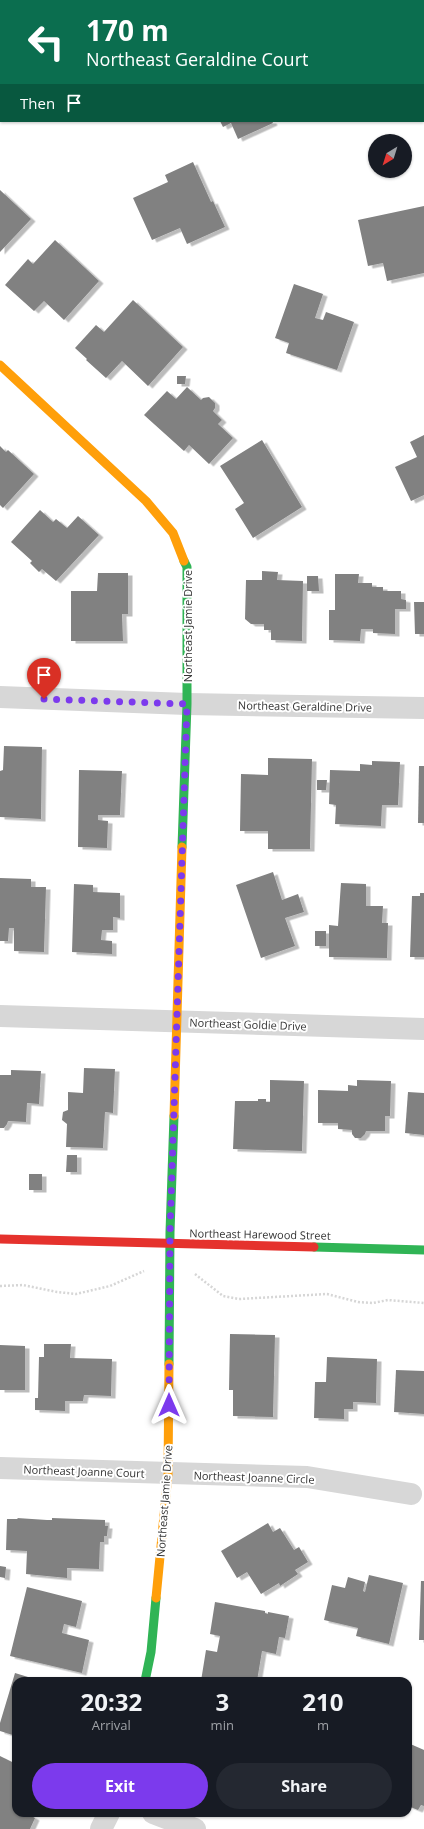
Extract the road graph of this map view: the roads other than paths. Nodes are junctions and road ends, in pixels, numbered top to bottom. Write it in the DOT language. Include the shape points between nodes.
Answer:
graph roads {
  1 [pos="0,365"];
  2 [pos="0,698"];
  3 [pos="187,704"];
  4 [pos="424,708"];
  5 [pos="0,1016"];
  6 [pos="177,1022"];
  7 [pos="424,1029"];
  8 [pos="0,1239"];
  9 [pos="170,1244"];
  10 [pos="424,1250"];
  11 [pos="0,1468"];
  12 [pos="168,1474"];
  13 [pos="411,1494"];
  14 [pos="146,1677"];
  15 [pos="106,1817"];
  16 [pos="164,1817"];
  17 [pos="101,1829"];
  18 [pos="195,1829"];
  1 -- 3 [label="street, Northeast Jamie Drive" via="146,501 173,533 187,567"];
  2 -- 3 [label="street, Northeast Geraldine Drive"];
  3 -- 4 [label="street, Northeast Geraldine Drive"];
  3 -- 6 [label="street, Northeast Jamie Drive"];
  5 -- 6 [label="street, Northeast Goldie Drive"];
  6 -- 7 [label="street, Northeast Goldie Drive"];
  6 -- 9 [label="street, Northeast Jamie Drive"];
  8 -- 9 [label="street, Northeast Harewood Street"];
  9 -- 10 [label="street, Northeast Harewood Street"];
  9 -- 12 [label="street, Northeast Jamie Drive"];
  11 -- 12 [label="street, Northeast Joanne Court"];
  12 -- 13 [label="street, Northeast Joanne Circle" via="307,1477"];
  12 -- 14 [label="street, Northeast Jamie Drive" via="151,1652"];
  15 -- 17 [label="street"];
  16 -- 18 [label="street"];
}
